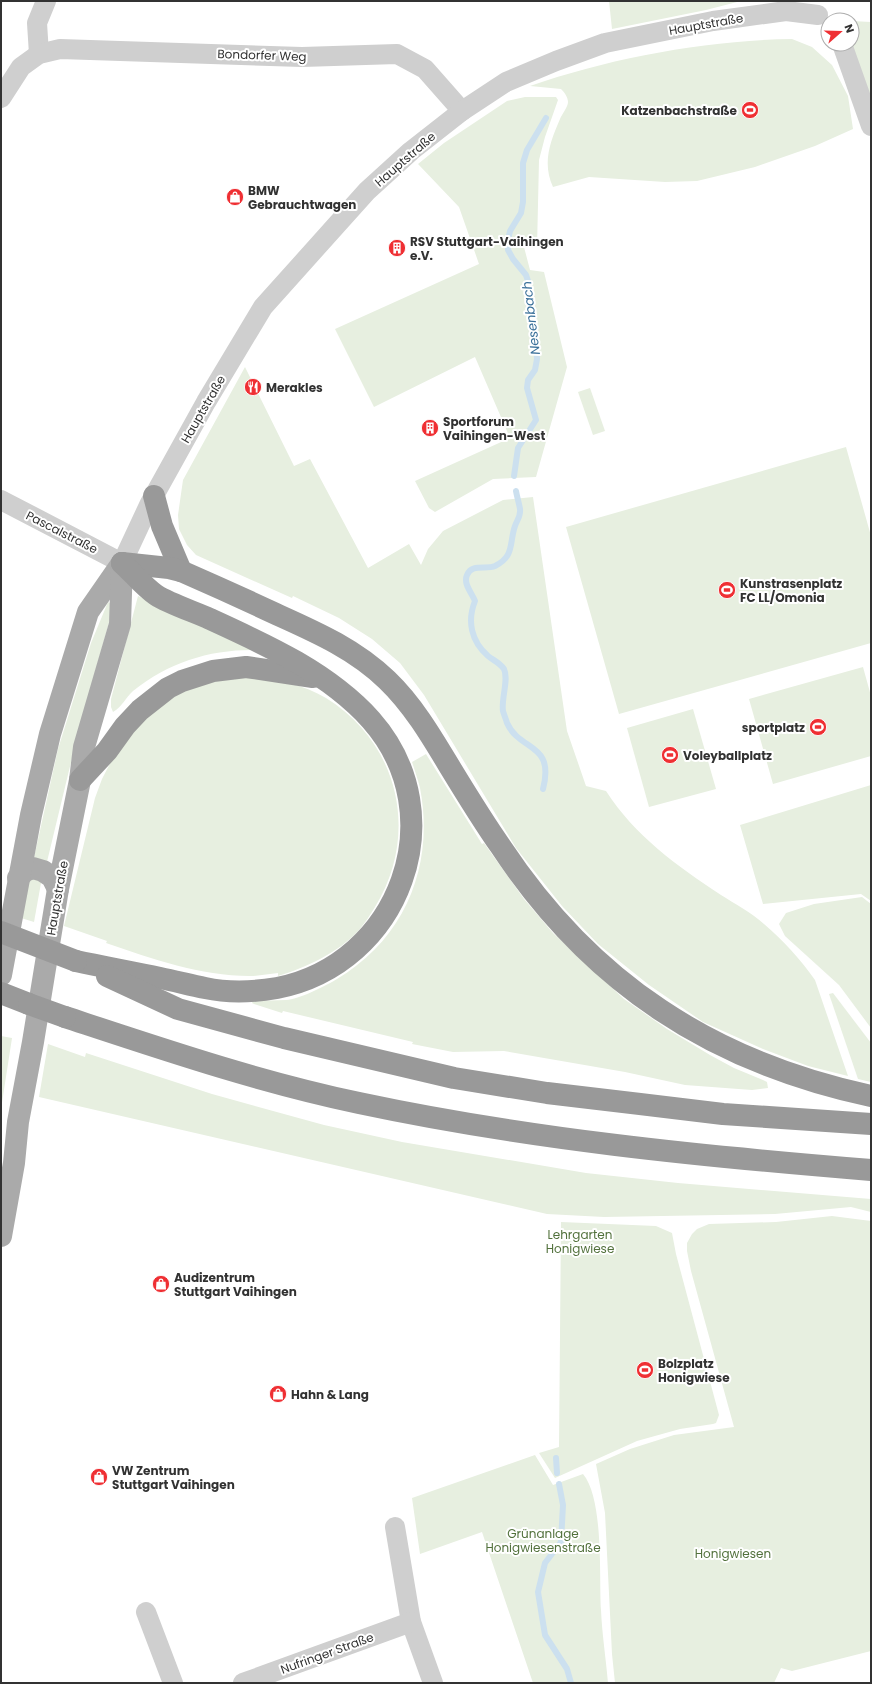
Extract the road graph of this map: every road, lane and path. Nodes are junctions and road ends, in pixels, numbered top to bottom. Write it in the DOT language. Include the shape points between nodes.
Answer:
graph roads {
  1 [pos="46,1"];
  2 [pos="820,13"];
  3 [pos="845,52"];
  4 [pos="39,54"];
  5 [pos="1,98"];
  6 [pos="462,112"];
  7 [pos="871,126"];
  8 [pos="154,496"];
  9 [pos="1,500"];
  10 [pos="122,563"];
  11 [pos="181,571"];
  12 [pos="322,679"];
  13 [pos="80,780"];
  14 [pos="18,878"];
  15 [pos="58,889"];
  16 [pos="1,932"];
  17 [pos="76,961"];
  18 [pos="1,975"];
  19 [pos="1,992"];
  20 [pos="871,1096"];
  21 [pos="871,1124"];
  22 [pos="7,1166"];
  23 [pos="871,1170"];
  24 [pos="1,1236"];
  25 [pos="395,1527"];
  26 [pos="146,1612"];
  27 [pos="411,1622"];
  28 [pos="173,1683"];
  29 [pos="243,1683"];
  30 [pos="433,1683"];
  1 -- 4 [label="street" via="38,23"];
  2 -- 6 [label="street, Hauptstraße" via="786,11 605,43 506,82"];
  3 -- 7 [label="street"];
  4 -- 5 [label="street" via="21,68"];
  4 -- 6 [label="street, Bondorfer Weg" via="60,49 302,57 397,54 425,69"];
  6 -- 8 [label="street, Hauptstraße" via="411,151 367,192 263,307"];
  8 -- 10 [label="street, Hauptstraße"];
  8 -- 11 [label="highway" via="162,526"];
  9 -- 10 [label="street, Pascalstraße"];
  10 -- 11 [label="highway"];
  10 -- 12 [label="highway" via="156,595 300,663"];
  10 -- 13 [label="main road, Hauptstraße" via="120,624 84,747"];
  10 -- 14 [label="main road, Hauptstraße" via="88,612 76,648 50,734"];
  11 -- 20 [label="highway" via="322,635 359,656 388,681 411,707 500,847 547,911 591,956 634,993 691,1030 740,1055 834,1088"];
  12 -- 13 [label="highway" via="246,667 213,671 182,681 168,688 140,710"];
  12 -- 17 [label="highway" via="349,698 372,721 402,771 409,798 412,828 404,874 389,910 369,936 356,950 315,975 296,983 260,990 207,989"];
  13 -- 15 [label="main road, Hauptstraße"];
  14 -- 15 [label="main road" via="33,868 52,877"];
  14 -- 18 [label="main road, Hauptstraße"];
  15 -- 22 [label="main road, Hauptstraße" via="33,1042"];
  16 -- 17 [label="highway, bridge"];
  17 -- 21 [label="highway" via="178,1009 284,1038 454,1078 547,1093 724,1114"];
  19 -- 23 [label="highway, bridge" via="65,1017 174,1053 357,1103 517,1132 662,1151"];
  22 -- 24 [label="main road, Hauptstraße"];
  25 -- 27 [label="street"];
  26 -- 28 [label="street"];
  27 -- 29 [label="street, Nufringer Straße"];
  27 -- 30 [label="street"];
}
